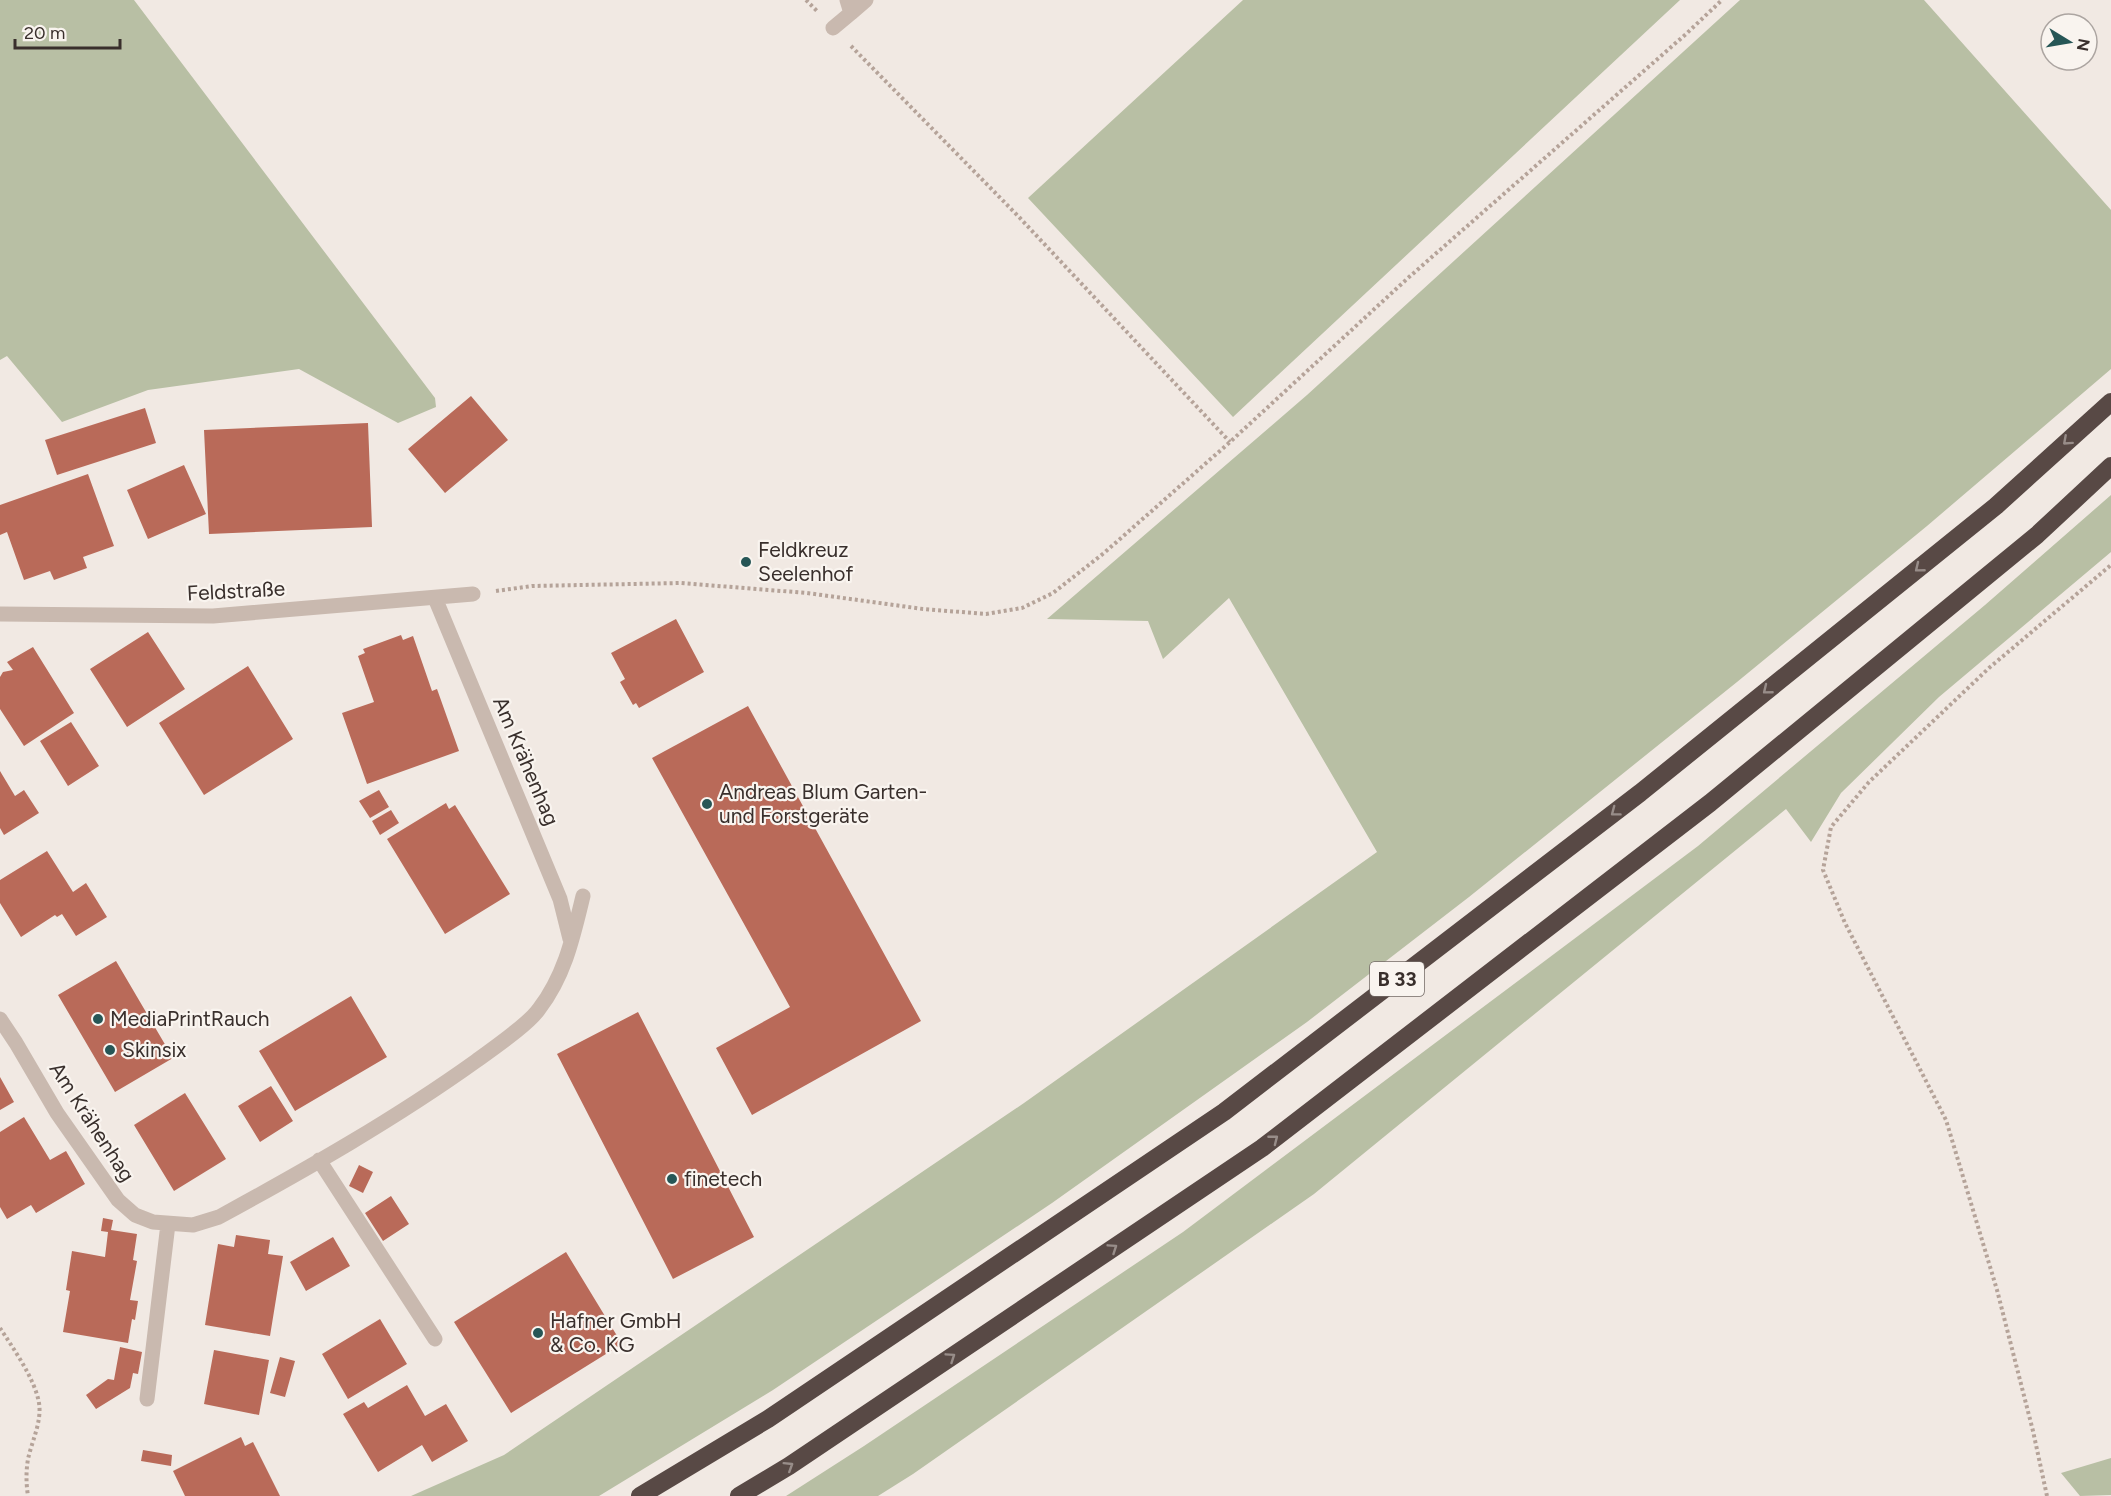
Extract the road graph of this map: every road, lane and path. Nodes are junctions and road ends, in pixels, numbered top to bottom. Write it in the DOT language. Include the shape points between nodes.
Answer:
graph roads {
  1 [pos="806,0"];
  2 [pos="866,0"];
  3 [pos="1722,0"];
  4 [pos="849,7"];
  5 [pos="833,28"];
  6 [pos="2111,402"];
  7 [pos="1230,442"];
  8 [pos="2111,466"];
  9 [pos="2111,565"];
  10 [pos="473,594"];
  11 [pos="435,598"];
  12 [pos="0,614"];
  13 [pos="583,896"];
  14 [pos="571,942"];
  15 [pos="0,1019"];
  16 [pos="320,1160"];
  17 [pos="168,1224"];
  18 [pos="0,1328"];
  19 [pos="435,1339"];
  20 [pos="147,1399"];
  21 [pos="28,1496"];
  22 [pos="640,1496"];
  23 [pos="739,1496"];
  24 [pos="2047,1496"];
  1 -- 5 [label="path"];
  2 -- 4 [label="street"];
  3 -- 7 [label="path" via="1408,278"];
  4 -- 5 [label="street"];
  5 -- 7 [label="path" via="1019,217"];
  6 -- 22 [label="highway, B 33, one-way" via="1996,506 1640,793 1224,1112 768,1419"];
  7 -- 10 [label="path" via="1104,553 1053,593 1022,608 986,614 681,583 531,586"];
  23 -- 8 [label="highway, B 33, one-way" via="1262,1148 1710,803 2037,535"];
  9 -- 24 [label="path" via="1989,668 1869,782 1831,827 1823,870 1845,922 1946,1120 1997,1290"];
  10 -- 11 [label="street, Feldstraße"];
  11 -- 12 [label="street, Feldstraße" via="213,616"];
  11 -- 14 [label="street, Am Krähenhag" via="560,899"];
  13 -- 14 [label="street, Am Krähenhag"];
  14 -- 16 [label="street, Am Krähenhag" via="559,978 538,1012 455,1075"];
  15 -- 17 [label="street, Am Krähenhag" via="57,1113 118,1200 135,1215"];
  16 -- 17 [label="street, Am Krähenhag" via="219,1217 193,1225"];
  16 -- 19 [label="street"];
  17 -- 20 [label="street"];
  18 -- 21 [label="path" via="27,1371 39,1404 28,1460"];
}
